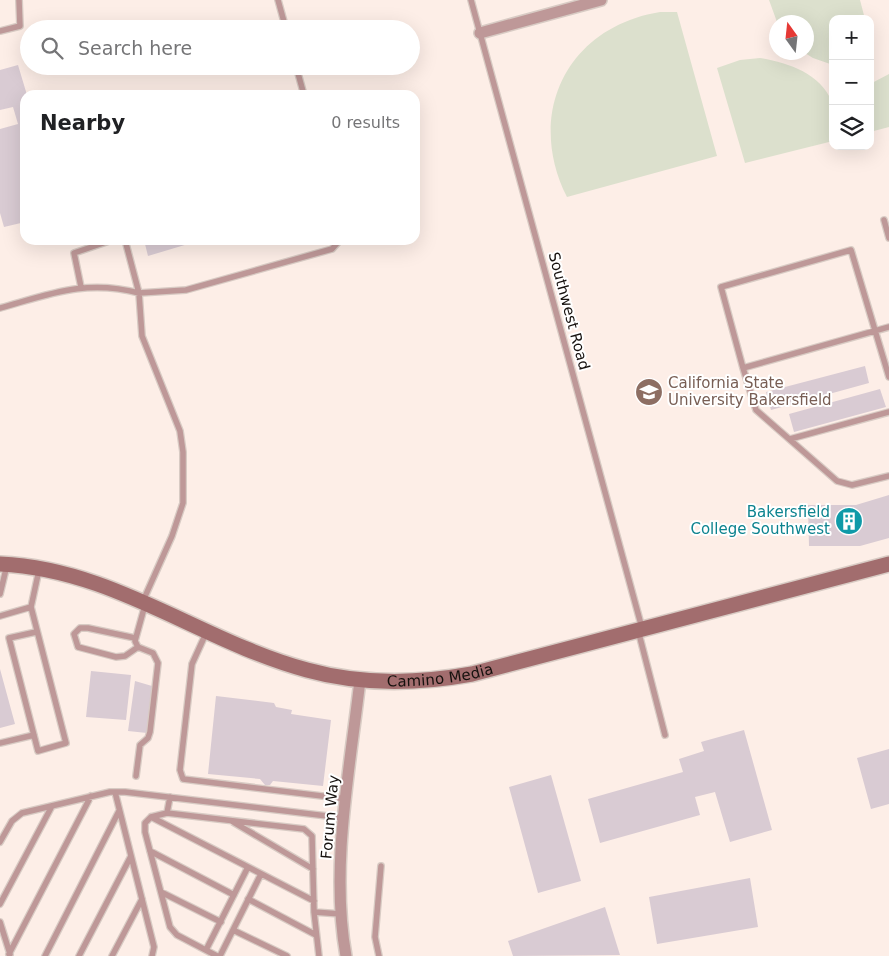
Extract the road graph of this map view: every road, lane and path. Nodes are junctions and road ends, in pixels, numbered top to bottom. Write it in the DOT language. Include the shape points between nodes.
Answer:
graph roads {
  1 [pos="19,0"];
  2 [pos="278,0"];
  3 [pos="471,0"];
  4 [pos="601,0"];
  5 [pos="284,20"];
  6 [pos="0,31"];
  7 [pos="480,33"];
  8 [pos="298,75"];
  9 [pos="303,90"];
  10 [pos="884,220"];
  11 [pos="889,238"];
  12 [pos="97,245"];
  13 [pos="126,245"];
  14 [pos="336,245"];
  15 [pos="81,287"];
  16 [pos="139,293"];
  17 [pos="0,308"];
  18 [pos="889,326"];
  19 [pos="875,330"];
  20 [pos="743,368"];
  21 [pos="889,378"];
  22 [pos="889,412"];
  23 [pos="790,439"];
  24 [pos="889,476"];
  25 [pos="4,564"];
  26 [pos="889,564"];
  27 [pos="40,568"];
  28 [pos="0,594"];
  29 [pos="145,602"];
  30 [pos="31,607"];
  31 [pos="0,616"];
  32 [pos="207,630"];
  33 [pos="640,630"];
  34 [pos="36,632"];
  35 [pos="135,638"];
  36 [pos="138,647"];
  37 [pos="360,680"];
  38 [pos="34,735"];
  39 [pos="665,735"];
  40 [pos="0,743"];
  41 [pos="136,776"];
  42 [pos="114,792"];
  43 [pos="91,796"];
  44 [pos="170,797"];
  45 [pos="347,799"];
  46 [pos="52,806"];
  47 [pos="120,811"];
  48 [pos="167,813"];
  49 [pos="151,817"];
  50 [pos="345,818"];
  51 [pos="231,821"];
  52 [pos="0,842"];
  53 [pos="150,851"];
  54 [pos="131,855"];
  55 [pos="381,866"];
  56 [pos="248,868"];
  57 [pos="313,870"];
  58 [pos="261,874"];
  59 [pos="160,892"];
  60 [pos="234,895"];
  61 [pos="142,899"];
  62 [pos="248,900"];
  63 [pos="314,901"];
  64 [pos="0,904"];
  65 [pos="314,912"];
  66 [pos="341,914"];
  67 [pos="0,922"];
  68 [pos="221,922"];
  69 [pos="233,930"];
  70 [pos="316,935"];
  71 [pos="206,950"];
  72 [pos="10,955"];
  73 [pos="45,956"];
  74 [pos="79,956"];
  75 [pos="112,956"];
  76 [pos="152,956"];
  77 [pos="219,956"];
  78 [pos="287,956"];
  79 [pos="319,956"];
  80 [pos="346,956"];
  81 [pos="379,956"];
  1 -- 6 [label="lane" via="20,26"];
  2 -- 5 [label="lane"];
  3 -- 7 [label="lane, Southwest Road"];
  4 -- 7 [label="street"];
  7 -- 33 [label="lane, Southwest Road"];
  8 -- 9 [label="lane"];
  10 -- 11 [label="lane"];
  12 -- 15 [label="lane" via="74,253"];
  13 -- 16 [label="lane"];
  14 -- 16 [label="lane" via="332,249 186,290"];
  15 -- 16 [label="lane" via="118,288"];
  15 -- 17 [label="lane"];
  16 -- 29 [label="lane" via="142,336 180,431 183,452 183,502"];
  18 -- 19 [label="lane"];
  19 -- 20 [label="lane"];
  19 -- 20 [label="lane" via="852,250 721,287"];
  19 -- 21 [label="lane"];
  20 -- 23 [label="lane" via="756,410"];
  22 -- 23 [label="lane"];
  23 -- 24 [label="lane" via="844,484"];
  25 -- 27 [label="street, Camino Media"];
  25 -- 28 [label="lane"];
  26 -- 33 [label="street, Camino Media"];
  27 -- 29 [label="street, Camino Media" via="90,580"];
  27 -- 30 [label="lane"];
  29 -- 32 [label="street, Camino Media"];
  29 -- 35 [label="lane"];
  30 -- 31 [label="lane"];
  30 -- 34 [label="lane"];
  32 -- 37 [label="street, Camino Media" via="278,661 330,676"];
  32 -- 45 [label="lane" via="192,664 180,770 183,779"];
  33 -- 37 [label="street, Camino Media" via="449,678 409,682"];
  33 -- 39 [label="lane, Southwest Road"];
  34 -- 38 [label="lane" via="9,638"];
  34 -- 38 [label="lane" via="66,743 38,751"];
  35 -- 36 [label="lane"];
  35 -- 36 [label="lane" via="88,628 80,628 74,634 78,647 105,656 125,656"];
  36 -- 41 [label="lane" via="153,653 158,663 150,732 140,745"];
  37 -- 45 [label="street, Forum Way"];
  38 -- 40 [label="lane"];
  42 -- 43 [label="lane"];
  42 -- 44 [label="lane"];
  42 -- 47 [label="lane"];
  43 -- 46 [label="lane"];
  43 -- 72 [label="lane"];
  44 -- 48 [label="lane"];
  44 -- 50 [label="lane"];
  45 -- 50 [label="street, Forum Way"];
  46 -- 52 [label="lane" via="22,813 12,821"];
  46 -- 64 [label="lane"];
  47 -- 54 [label="lane"];
  47 -- 73 [label="lane"];
  48 -- 49 [label="lane"];
  48 -- 51 [label="lane"];
  49 -- 53 [label="lane" via="145,823"];
  49 -- 56 [label="lane"];
  50 -- 66 [label="street, Forum Way"];
  51 -- 57 [label="lane"];
  51 -- 57 [label="lane" via="304,829 312,836"];
  53 -- 59 [label="lane"];
  53 -- 60 [label="lane"];
  54 -- 61 [label="lane"];
  54 -- 74 [label="lane"];
  55 -- 81 [label="lane" via="375,937"];
  56 -- 58 [label="lane"];
  56 -- 60 [label="lane"];
  57 -- 63 [label="lane"];
  58 -- 62 [label="lane"];
  58 -- 63 [label="lane"];
  59 -- 68 [label="lane"];
  59 -- 71 [label="lane" via="170,927 177,936"];
  60 -- 68 [label="lane"];
  61 -- 75 [label="lane"];
  61 -- 76 [label="lane" via="154,947"];
  62 -- 69 [label="lane"];
  62 -- 70 [label="lane"];
  63 -- 65 [label="lane"];
  65 -- 66 [label="lane"];
  65 -- 70 [label="lane"];
  66 -- 80 [label="street, Forum Way"];
  67 -- 72 [label="lane"];
  68 -- 71 [label="lane"];
  69 -- 77 [label="lane"];
  69 -- 78 [label="lane"];
  70 -- 79 [label="lane"];
  71 -- 77 [label="lane"];
}
